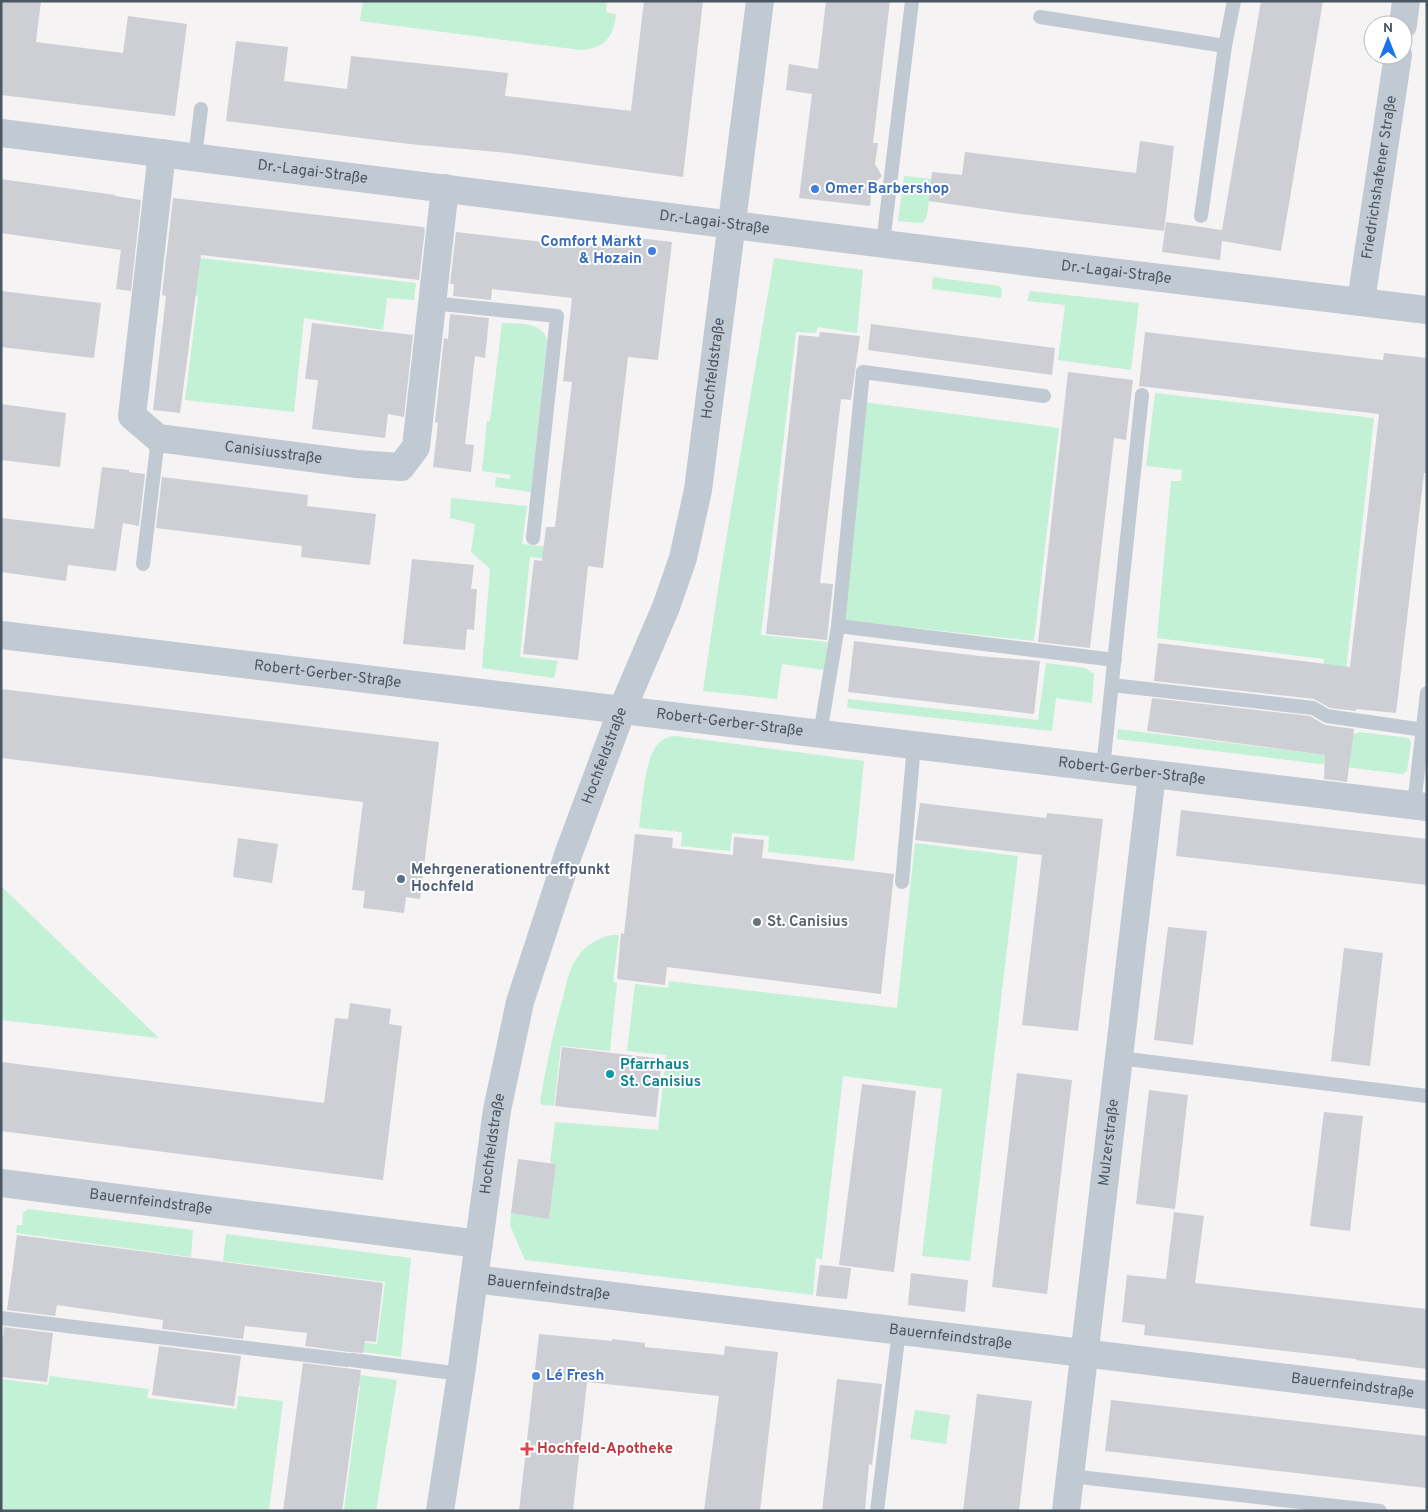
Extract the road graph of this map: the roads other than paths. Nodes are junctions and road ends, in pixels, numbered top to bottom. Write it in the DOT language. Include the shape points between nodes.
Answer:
graph roads {
  1 [pos="760,1"];
  2 [pos="912,1"];
  3 [pos="1234,1"];
  4 [pos="1406,1"];
  5 [pos="1404,15"];
  6 [pos="1040,17"];
  7 [pos="1225,46"];
  8 [pos="1396,65"];
  9 [pos="201,109"];
  10 [pos="1,133"];
  11 [pos="162,154"];
  12 [pos="195,157"];
  13 [pos="446,188"];
  14 [pos="1200,216"];
  15 [pos="732,225"];
  16 [pos="883,243"];
  17 [pos="1361,301"];
  18 [pos="432,303"];
  19 [pos="1427,310"];
  20 [pos="1142,395"];
  21 [pos="1044,396"];
  22 [pos="158,438"];
  23 [pos="533,538"];
  24 [pos="143,564"];
  25 [pos="838,626"];
  26 [pos="1,635"];
  27 [pos="1115,660"];
  28 [pos="1112,685"];
  29 [pos="1427,693"];
  30 [pos="622,710"];
  31 [pos="1424,730"];
  32 [pos="820,734"];
  33 [pos="914,745"];
  34 [pos="1104,768"];
  35 [pos="1152,774"];
  36 [pos="1420,806"];
  37 [pos="902,882"];
  38 [pos="1119,1058"];
  39 [pos="1427,1096"];
  40 [pos="1,1183"];
  41 [pos="479,1244"];
  42 [pos="474,1280"];
  43 [pos="1,1318"];
  44 [pos="899,1331"];
  45 [pos="1084,1353"];
  46 [pos="461,1374"];
  47 [pos="1427,1395"];
  48 [pos="1070,1476"];
  49 [pos="440,1511"];
  50 [pos="877,1511"];
  51 [pos="1066,1511"];
  52 [pos="1380,1511"];
  1 -- 15 [label="street, Hochfeldstraße"];
  2 -- 16 [label="lane"];
  3 -- 7 [label="lane"];
  4 -- 5 [label="street"];
  6 -- 7 [label="lane"];
  7 -- 14 [label="lane"];
  8 -- 17 [label="street, Friedrichshafener Straße"];
  9 -- 12 [label="lane"];
  10 -- 11 [label="street, Dr.-Lagai-Straße"];
  11 -- 12 [label="street, Dr.-Lagai-Straße"];
  11 -- 22 [label="street" via="132,416"];
  12 -- 13 [label="street, Dr.-Lagai-Straße"];
  13 -- 15 [label="street, Dr.-Lagai-Straße"];
  13 -- 18 [label="street, Canisiusstraße"];
  15 -- 16 [label="street, Dr.-Lagai-Straße"];
  15 -- 30 [label="street, Hochfeldstraße" via="698,490 683,558"];
  16 -- 17 [label="street, Dr.-Lagai-Straße"];
  17 -- 19 [label="street, Dr.-Lagai-Straße"];
  18 -- 22 [label="street, Canisiusstraße" via="416,447 401,467"];
  18 -- 23 [label="lane" via="557,316"];
  20 -- 27 [label="lane"];
  21 -- 25 [label="lane" via="863,372"];
  22 -- 24 [label="lane"];
  25 -- 27 [label="lane"];
  25 -- 32 [label="lane"];
  26 -- 30 [label="street, Robert-Gerber-Straße"];
  27 -- 28 [label="lane"];
  28 -- 31 [label="lane" via="1313,708 1326,716"];
  28 -- 34 [label="lane"];
  29 -- 31 [label="lane"];
  30 -- 32 [label="street, Robert-Gerber-Straße"];
  30 -- 41 [label="street, Hochfeldstraße" via="569,852 520,1002 497,1110"];
  31 -- 36 [label="lane"];
  32 -- 33 [label="street, Robert-Gerber-Straße"];
  33 -- 34 [label="street, Robert-Gerber-Straße"];
  33 -- 37 [label="lane"];
  34 -- 35 [label="street, Robert-Gerber-Straße"];
  35 -- 36 [label="street, Robert-Gerber-Straße"];
  35 -- 38 [label="street, Mulzerstraße"];
  38 -- 39 [label="lane"];
  38 -- 45 [label="street, Mulzerstraße"];
  40 -- 41 [label="street, Bauernfeindstraße"];
  41 -- 42 [label="street, Hochfeldstraße"];
  42 -- 44 [label="street, Bauernfeindstraße"];
  42 -- 46 [label="street, Hochfeldstraße"];
  43 -- 46 [label="lane"];
  44 -- 45 [label="street, Bauernfeindstraße"];
  44 -- 50 [label="lane"];
  45 -- 47 [label="street, Bauernfeindstraße"];
  45 -- 48 [label="street, Mulzerstraße"];
  46 -- 49 [label="street, Hochfeldstraße"];
  48 -- 51 [label="street, Mulzerstraße"];
  48 -- 52 [label="lane"];
}
